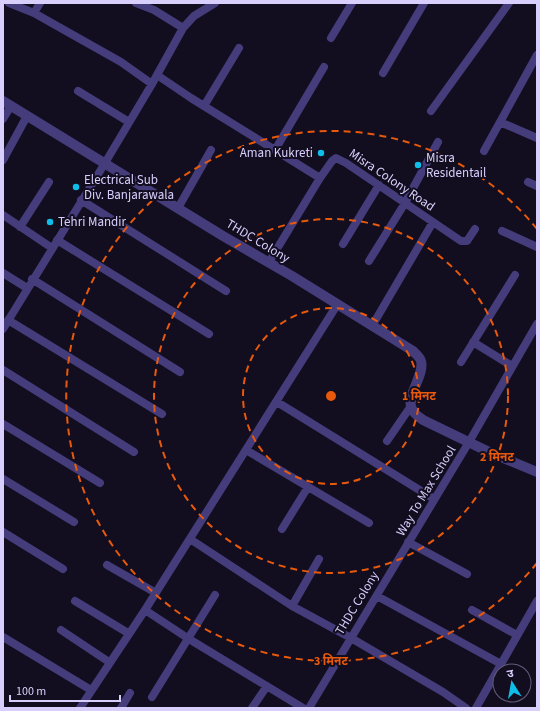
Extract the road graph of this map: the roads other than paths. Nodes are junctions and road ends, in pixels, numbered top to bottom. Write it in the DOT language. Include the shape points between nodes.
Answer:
graph roads {
  1 [pos="5,3"];
  2 [pos="9,3"];
  3 [pos="40,3"];
  4 [pos="136,3"];
  5 [pos="214,3"];
  6 [pos="352,3"];
  7 [pos="424,3"];
  8 [pos="509,3"];
  9 [pos="3,6"];
  10 [pos="34,13"];
  11 [pos="183,28"];
  12 [pos="331,38"];
  13 [pos="239,48"];
  14 [pos="537,55"];
  15 [pos="324,67"];
  16 [pos="383,73"];
  17 [pos="155,80"];
  18 [pos="78,91"];
  19 [pos="7,103"];
  20 [pos="204,106"];
  21 [pos="431,111"];
  22 [pos="28,116"];
  23 [pos="3,119"];
  24 [pos="129,122"];
  25 [pos="500,122"];
  26 [pos="537,138"];
  27 [pos="438,142"];
  28 [pos="211,150"];
  29 [pos="275,150"];
  30 [pos="484,151"];
  31 [pos="3,160"];
  32 [pos="105,162"];
  33 [pos="320,178"];
  34 [pos="49,182"];
  35 [pos="528,182"];
  36 [pos="379,185"];
  37 [pos="537,186"];
  38 [pos="81,200"];
  39 [pos="405,203"];
  40 [pos="178,208"];
  41 [pos="3,215"];
  42 [pos="433,222"];
  43 [pos="20,227"];
  44 [pos="475,229"];
  45 [pos="502,231"];
  46 [pos="58,240"];
  47 [pos="343,244"];
  48 [pos="537,247"];
  49 [pos="52,248"];
  50 [pos="369,261"];
  51 [pos="269,262"];
  52 [pos="3,274"];
  53 [pos="515,275"];
  54 [pos="32,279"];
  55 [pos="27,288"];
  56 [pos="226,291"];
  57 [pos="337,305"];
  58 [pos="8,320"];
  59 [pos="537,324"];
  60 [pos="372,326"];
  61 [pos="3,329"];
  62 [pos="209,334"];
  63 [pos="473,342"];
  64 [pos="460,362"];
  65 [pos="512,366"];
  66 [pos="3,370"];
  67 [pos="180,372"];
  68 [pos="277,402"];
  69 [pos="410,406"];
  70 [pos="162,414"];
  71 [pos="3,424"];
  72 [pos="387,441"];
  73 [pos="469,442"];
  74 [pos="246,450"];
  75 [pos="134,452"];
  76 [pos="537,472"];
  77 [pos="3,479"];
  78 [pos="100,483"];
  79 [pos="308,487"];
  80 [pos="434,499"];
  81 [pos="74,522"];
  82 [pos="369,523"];
  83 [pos="282,528"];
  84 [pos="3,532"];
  85 [pos="190,539"];
  86 [pos="408,542"];
  87 [pos="403,551"];
  88 [pos="319,559"];
  89 [pos="107,565"];
  90 [pos="63,569"];
  91 [pos="467,574"];
  92 [pos="156,593"];
  93 [pos="215,595"];
  94 [pos="377,596"];
  95 [pos="75,601"];
  96 [pos="537,601"];
  97 [pos="292,606"];
  98 [pos="145,610"];
  99 [pos="472,610"];
  100 [pos="61,630"];
  101 [pos="128,633"];
  102 [pos="517,635"];
  103 [pos="3,637"];
  104 [pos="351,638"];
  105 [pos="189,639"];
  106 [pos="109,662"];
  107 [pos="499,663"];
  108 [pos="502,663"];
  109 [pos="492,680"];
  110 [pos="267,686"];
  111 [pos="91,690"];
  112 [pos="130,693"];
  113 [pos="152,697"];
  114 [pos="80,708"];
  115 [pos="121,708"];
  116 [pos="252,708"];
  117 [pos="303,708"];
  118 [pos="309,708"];
  119 [pos="466,708"];
  120 [pos="476,708"];
  1 -- 9 [label="street"];
  2 -- 10 [label="street"];
  3 -- 10 [label="street"];
  4 -- 11 [label="street" via="154,10"];
  5 -- 11 [label="street" via="194,16"];
  6 -- 12 [label="street"];
  7 -- 16 [label="street"];
  8 -- 21 [label="street"];
  10 -- 17 [label="street"];
  11 -- 17 [label="street"];
  13 -- 20 [label="street"];
  14 -- 25 [label="street"];
  15 -- 29 [label="street"];
  17 -- 20 [label="street"];
  17 -- 24 [label="street"];
  18 -- 24 [label="street"];
  19 -- 22 [label="street, THDC Colony"];
  19 -- 23 [label="street"];
  20 -- 29 [label="street"];
  22 -- 31 [label="street"];
  22 -- 32 [label="street, THDC Colony"];
  24 -- 32 [label="street"];
  25 -- 26 [label="street"];
  25 -- 30 [label="street"];
  27 -- 39 [label="street"];
  28 -- 40 [label="street"];
  29 -- 33 [label="street"];
  32 -- 38 [label="street"];
  32 -- 40 [label="street, THDC Colony"];
  33 -- 36 [label="street, Misra Colony Road" via="336,158"];
  33 -- 51 [label="street, Misra Colony Road"];
  34 -- 43 [label="street"];
  35 -- 37 [label="street"];
  36 -- 39 [label="street, Misra Colony Road"];
  36 -- 47 [label="street"];
  38 -- 46 [label="street"];
  38 -- 56 [label="street"];
  39 -- 42 [label="street, Misra Colony Road"];
  39 -- 50 [label="street"];
  40 -- 51 [label="street, THDC Colony"];
  41 -- 43 [label="street"];
  42 -- 44 [label="street, Misra Colony Road" via="463,242 467,241"];
  42 -- 60 [label="street"];
  43 -- 49 [label="street"];
  45 -- 48 [label="street"];
  46 -- 49 [label="street"];
  46 -- 62 [label="street"];
  49 -- 54 [label="street"];
  51 -- 57 [label="street, THDC Colony"];
  52 -- 55 [label="street"];
  53 -- 63 [label="street"];
  54 -- 55 [label="street"];
  54 -- 67 [label="street"];
  55 -- 58 [label="street"];
  57 -- 60 [label="street, THDC Colony"];
  57 -- 68 [label="street"];
  58 -- 61 [label="street"];
  58 -- 70 [label="street"];
  59 -- 65 [label="street, Way To Max School"];
  60 -- 69 [label="street, THDC Colony" via="420,359"];
  63 -- 64 [label="street"];
  63 -- 65 [label="street"];
  65 -- 73 [label="street, Way To Max School"];
  66 -- 75 [label="street"];
  68 -- 74 [label="street"];
  68 -- 80 [label="street"];
  69 -- 72 [label="street"];
  69 -- 73 [label="street" via="423,420"];
  71 -- 78 [label="street"];
  73 -- 76 [label="street"];
  73 -- 80 [label="street, Way To Max School"];
  74 -- 79 [label="street"];
  74 -- 85 [label="street"];
  77 -- 81 [label="street"];
  79 -- 82 [label="street"];
  79 -- 83 [label="street"];
  80 -- 86 [label="street, Way To Max School"];
  84 -- 90 [label="street"];
  85 -- 92 [label="street"];
  85 -- 97 [label="street"];
  86 -- 87 [label="street, Way To Max School"];
  86 -- 91 [label="street"];
  87 -- 94 [label="street, THDC Colony"];
  88 -- 97 [label="street"];
  89 -- 92 [label="street"];
  92 -- 98 [label="street"];
  93 -- 105 [label="street"];
  94 -- 104 [label="street, THDC Colony"];
  94 -- 107 [label="street"];
  95 -- 101 [label="street"];
  96 -- 102 [label="street"];
  97 -- 104 [label="street"];
  98 -- 101 [label="street"];
  98 -- 105 [label="street"];
  99 -- 102 [label="street"];
  100 -- 106 [label="street"];
  101 -- 106 [label="street"];
  102 -- 108 [label="street"];
  103 -- 111 [label="street"];
  104 -- 118 [label="street, THDC Colony"];
  104 -- 119 [label="street"];
  105 -- 110 [label="street"];
  105 -- 113 [label="street"];
  106 -- 111 [label="street"];
  109 -- 120 [label="street"];
  110 -- 116 [label="street"];
  110 -- 117 [label="street"];
  111 -- 114 [label="street"];
  112 -- 115 [label="street"];
}
